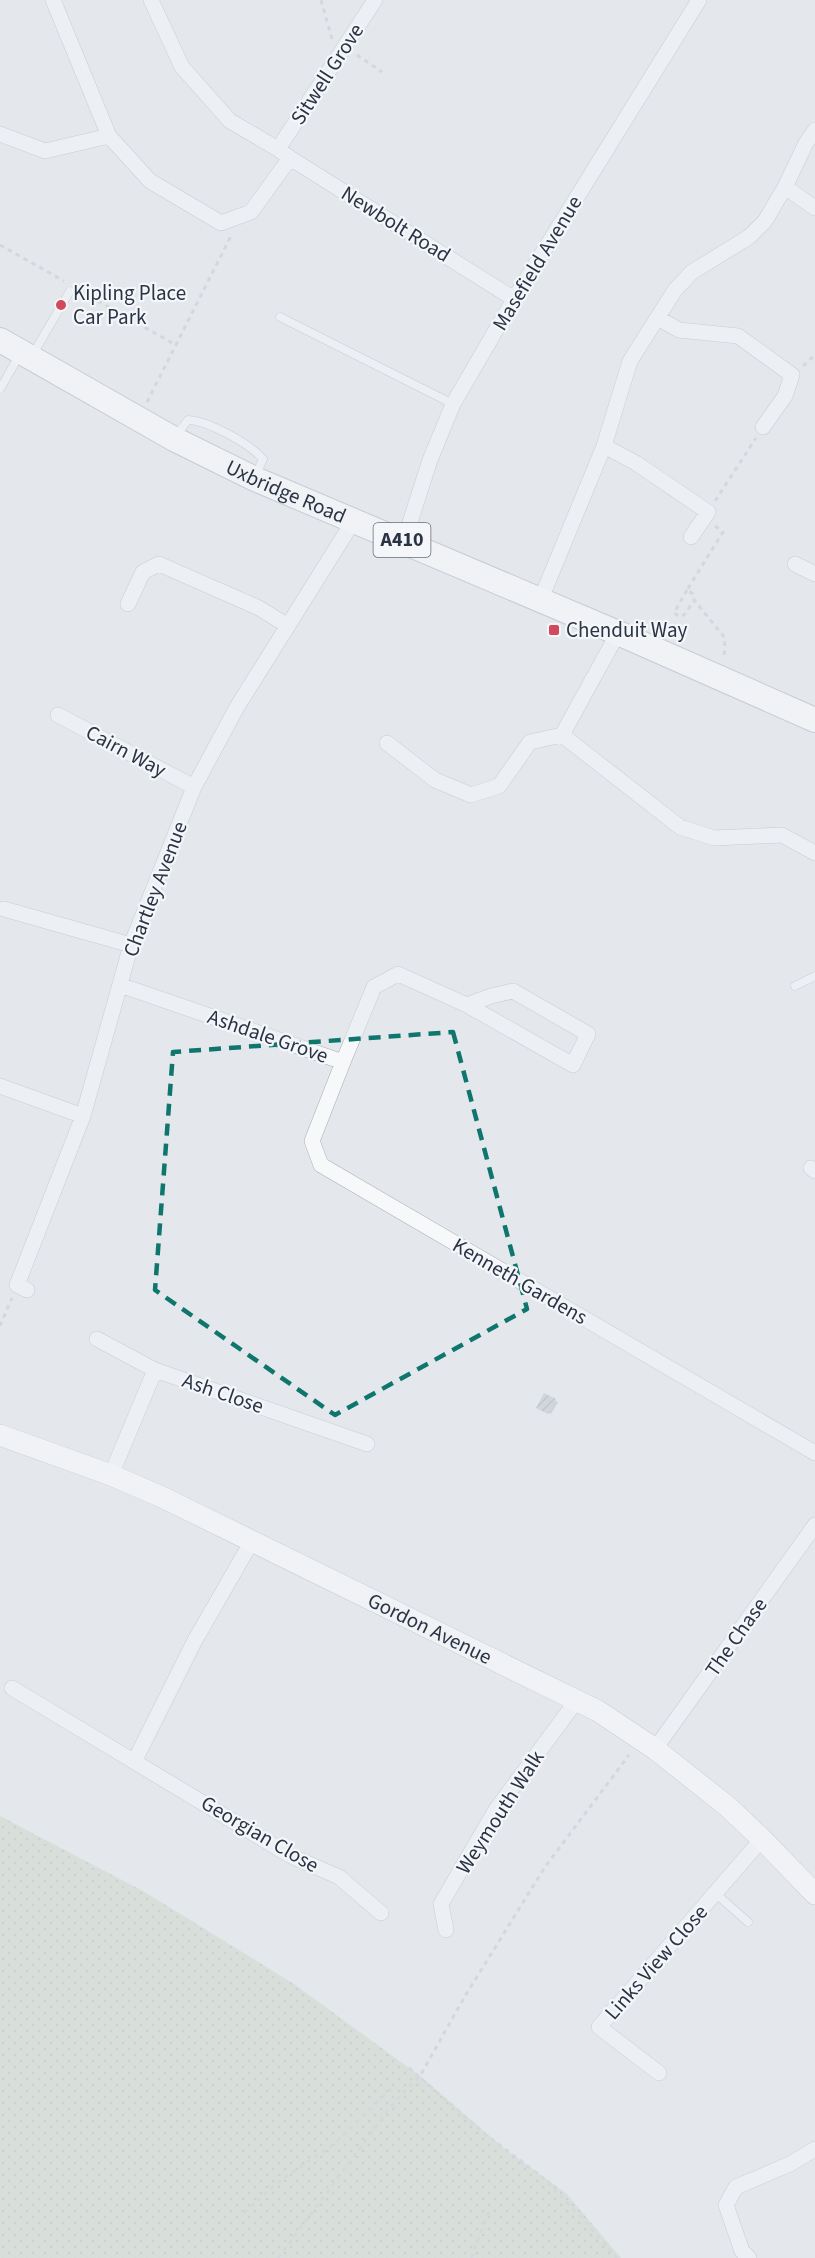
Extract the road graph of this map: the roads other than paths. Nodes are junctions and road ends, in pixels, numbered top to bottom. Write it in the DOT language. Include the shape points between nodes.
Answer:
graph roads {
  1 [pos="53,0"];
  2 [pos="151,0"];
  3 [pos="375,0"];
  4 [pos="699,0"];
  5 [pos="815,130"];
  6 [pos="0,134"];
  7 [pos="109,136"];
  8 [pos="284,153"];
  9 [pos="785,187"];
  10 [pos="815,208"];
  11 [pos="70,291"];
  12 [pos="514,299"];
  13 [pos="280,317"];
  14 [pos="658,318"];
  15 [pos="0,340"];
  16 [pos="26,355"];
  17 [pos="0,389"];
  18 [pos="453,404"];
  19 [pos="763,427"];
  20 [pos="604,446"];
  21 [pos="354,520"];
  22 [pos="691,537"];
  23 [pos="404,541"];
  24 [pos="795,564"];
  25 [pos="815,574"];
  26 [pos="540,601"];
  27 [pos="128,604"];
  28 [pos="288,626"];
  29 [pos="618,633"];
  30 [pos="58,715"];
  31 [pos="815,720"];
  32 [pos="562,735"];
  33 [pos="387,743"];
  34 [pos="194,787"];
  35 [pos="815,853"];
  36 [pos="3,909"];
  37 [pos="131,945"];
  38 [pos="815,976"];
  39 [pos="120,985"];
  40 [pos="795,986"];
  41 [pos="467,1005"];
  42 [pos="343,1062"];
  43 [pos="0,1086"];
  44 [pos="83,1116"];
  45 [pos="22,1288"];
  46 [pos="97,1339"];
  47 [pos="155,1370"];
  48 [pos="0,1435"];
  49 [pos="368,1444"];
  50 [pos="815,1453"];
  51 [pos="111,1475"];
  52 [pos="815,1525"];
  53 [pos="252,1541"];
  54 [pos="12,1688"];
  55 [pos="577,1700"];
  56 [pos="648,1744"];
  57 [pos="135,1760"];
  58 [pos="762,1839"];
  59 [pos="716,1893"];
  60 [pos="815,1894"];
  61 [pos="381,1913"];
  62 [pos="748,1922"];
  63 [pos="446,1930"];
  64 [pos="659,2073"];
  65 [pos="815,2149"];
  66 [pos="749,2258"];
  1 -- 7 [label="street"];
  2 -- 8 [label="street, Newbolt Road" via="182,67 230,121"];
  3 -- 8 [label="street, Sitwell Grove" via="338,44"];
  4 -- 12 [label="street, Masefield Avenue"];
  5 -- 9 [label="street"];
  6 -- 7 [label="street" via="45,151"];
  7 -- 8 [label="street, Sitwell Grove" via="150,181 221,223 252,212"];
  8 -- 12 [label="street, Newbolt Road"];
  9 -- 10 [label="street"];
  9 -- 14 [label="street" via="765,221 749,237 692,272"];
  11 -- 16 [label="lane"];
  12 -- 18 [label="street, Masefield Avenue"];
  13 -- 18 [label="lane"];
  14 -- 19 [label="street" via="679,330 738,336 792,375 785,396"];
  14 -- 20 [label="street" via="630,362"];
  15 -- 16 [label="main road, Uxbridge Road / A410"];
  16 -- 17 [label="lane"];
  16 -- 21 [label="main road, Uxbridge Road / A410" via="255,479"];
  18 -- 23 [label="street, Masefield Avenue"];
  20 -- 22 [label="street" via="636,463 706,515"];
  20 -- 26 [label="street"];
  21 -- 23 [label="main road, Uxbridge Road / A410"];
  21 -- 28 [label="street, Chartley Avenue"];
  23 -- 26 [label="main road, Uxbridge Road / A410"];
  24 -- 25 [label="street"];
  26 -- 29 [label="main road, Uxbridge Road / A410"];
  27 -- 28 [label="street" via="143,572 159,564 259,608"];
  28 -- 34 [label="street, Chartley Avenue" via="237,707"];
  29 -- 31 [label="main road, Uxbridge Road / A410"];
  29 -- 32 [label="street"];
  30 -- 34 [label="street, Cairn Way"];
  32 -- 33 [label="street" via="530,742 499,786 471,795 435,780"];
  32 -- 35 [label="street" via="680,827 714,838 782,835"];
  34 -- 37 [label="street, Chartley Avenue"];
  36 -- 37 [label="street"];
  37 -- 39 [label="street, Chartley Avenue"];
  38 -- 40 [label="lane"];
  39 -- 42 [label="street, Ashdale Grove"];
  39 -- 44 [label="street, Chartley Avenue"];
  41 -- 41 [label="street, Ashdale Grove" via="573,1065 588,1034 513,991"];
  41 -- 42 [label="street, Ashdale Grove" via="398,974 374,987"];
  42 -- 50 [label="street, Kenneth Gardens" via="312,1141 321,1165"];
  43 -- 44 [label="street"];
  44 -- 45 [label="street, Chartley Avenue"];
  46 -- 47 [label="street, Ash Close"];
  47 -- 49 [label="street, Ash Close"];
  47 -- 51 [label="street, Ash Close"];
  48 -- 51 [label="street, Gordon Avenue"];
  51 -- 53 [label="street, Gordon Avenue"];
  52 -- 56 [label="street, The Chase"];
  53 -- 55 [label="street, Gordon Avenue"];
  53 -- 57 [label="street" via="194,1642"];
  54 -- 57 [label="street, Georgian Close"];
  55 -- 56 [label="street, Gordon Avenue"];
  55 -- 63 [label="street, Weymouth Walk" via="495,1811 441,1904"];
  56 -- 58 [label="street, Gordon Avenue"];
  57 -- 61 [label="street, Georgian Close" via="291,1856 339,1877"];
  58 -- 59 [label="street, Links View Close"];
  58 -- 60 [label="street, Gordon Avenue"];
  59 -- 62 [label="lane"];
  59 -- 64 [label="street, Links View Close" via="599,2027"];
  65 -- 66 [label="street" via="736,2187 726,2205 742,2251"];
}
